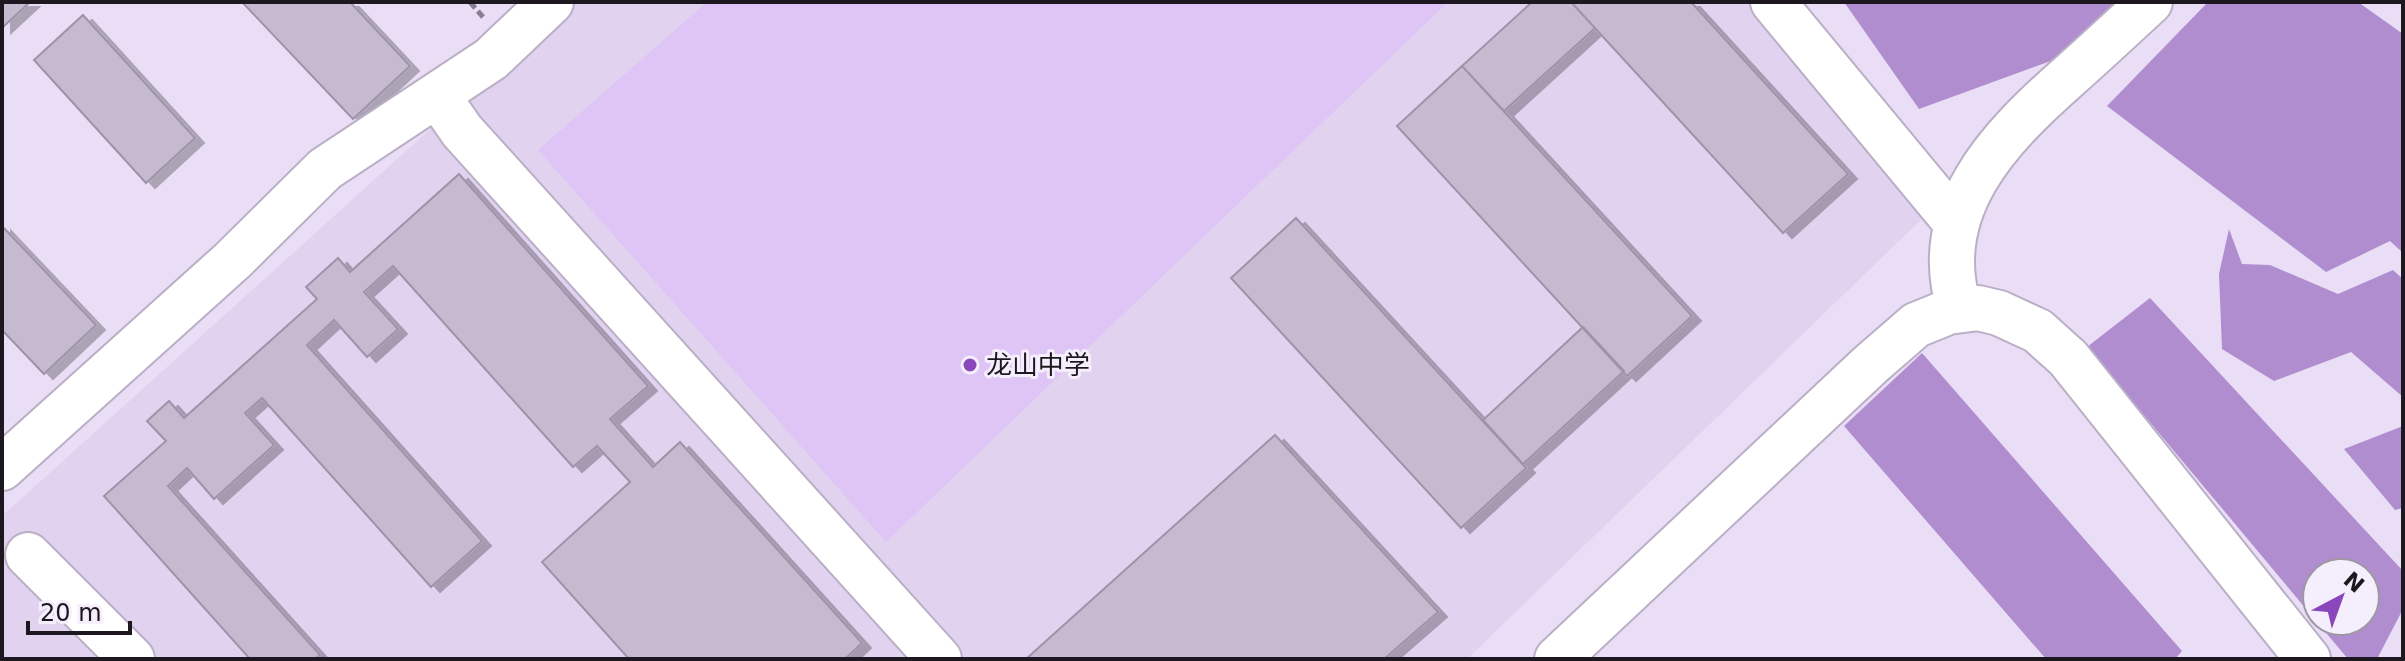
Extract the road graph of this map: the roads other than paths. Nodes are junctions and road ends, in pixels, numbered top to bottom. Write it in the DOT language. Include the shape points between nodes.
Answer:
graph roads {
  1 [pos="551,2"];
  2 [pos="1773,2"];
  3 [pos="2150,2"];
  4 [pos="437,95"];
  5 [pos="1956,223"];
  6 [pos="1960,310"];
  7 [pos="2,468"];
  8 [pos="28,555"];
  9 [pos="132,659"];
  10 [pos="939,659"];
  11 [pos="1557,659"];
  12 [pos="2308,659"];
  1 -- 4 [label="street" via="491,59"];
  2 -- 5 [label="street"];
  3 -- 5 [label="street" via="2018,122 1983,168"];
  4 -- 7 [label="street" via="325,169 232,261"];
  4 -- 10 [label="street" via="462,131"];
  5 -- 6 [label="street" via="1951,271"];
  6 -- 11 [label="street" via="1916,325"];
  6 -- 12 [label="street" via="1999,313 2038,331 2068,358"];
  8 -- 9 [label="street"];
}
